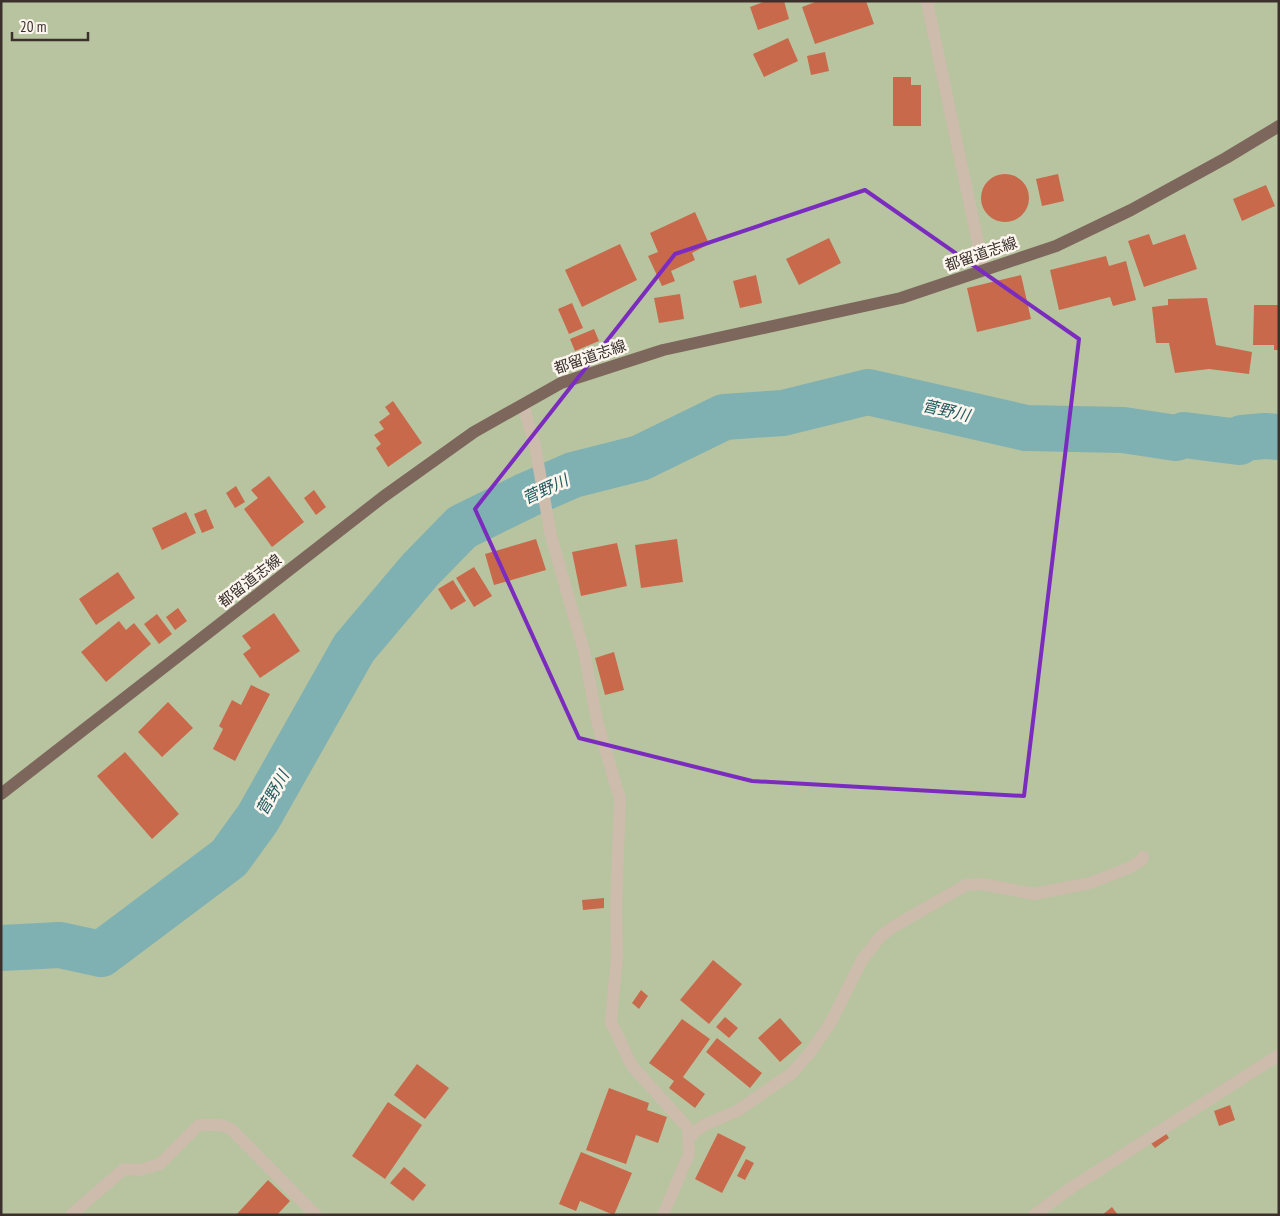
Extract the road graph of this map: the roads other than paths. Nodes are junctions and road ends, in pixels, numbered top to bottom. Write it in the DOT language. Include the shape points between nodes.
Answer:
graph roads {
  1 [pos="929,1"];
  2 [pos="1279,126"];
  3 [pos="984,271"];
  4 [pos="523,404"];
  5 [pos="1,794"];
  6 [pos="1143,857"];
  7 [pos="1279,1055"];
  8 [pos="689,1136"];
  9 [pos="71,1215"];
  10 [pos="316,1215"];
  11 [pos="663,1215"];
  12 [pos="1034,1215"];
  1 -- 3 [label="street"];
  2 -- 3 [label="main road, 都留道志線" via="1131,210 1056,246"];
  3 -- 4 [label="main road, 都留道志線" via="901,298 663,350 561,383"];
  4 -- 5 [label="main road, 都留道志線" via="474,432 383,497"];
  4 -- 8 [label="street" via="535,446 551,536 584,651 597,721 620,799 617,956 611,1022 632,1066 688,1128"];
  6 -- 8 [label="street" via="1130,868 1090,883 1034,894 982,884 966,886 893,927 880,937 862,960 831,1022 792,1073 737,1111 704,1124"];
  7 -- 12 [label="street"];
  8 -- 11 [label="street" via="688,1154"];
  9 -- 10 [label="street" via="124,1169 140,1170 160,1164 198,1125 221,1125 232,1129"];
}
